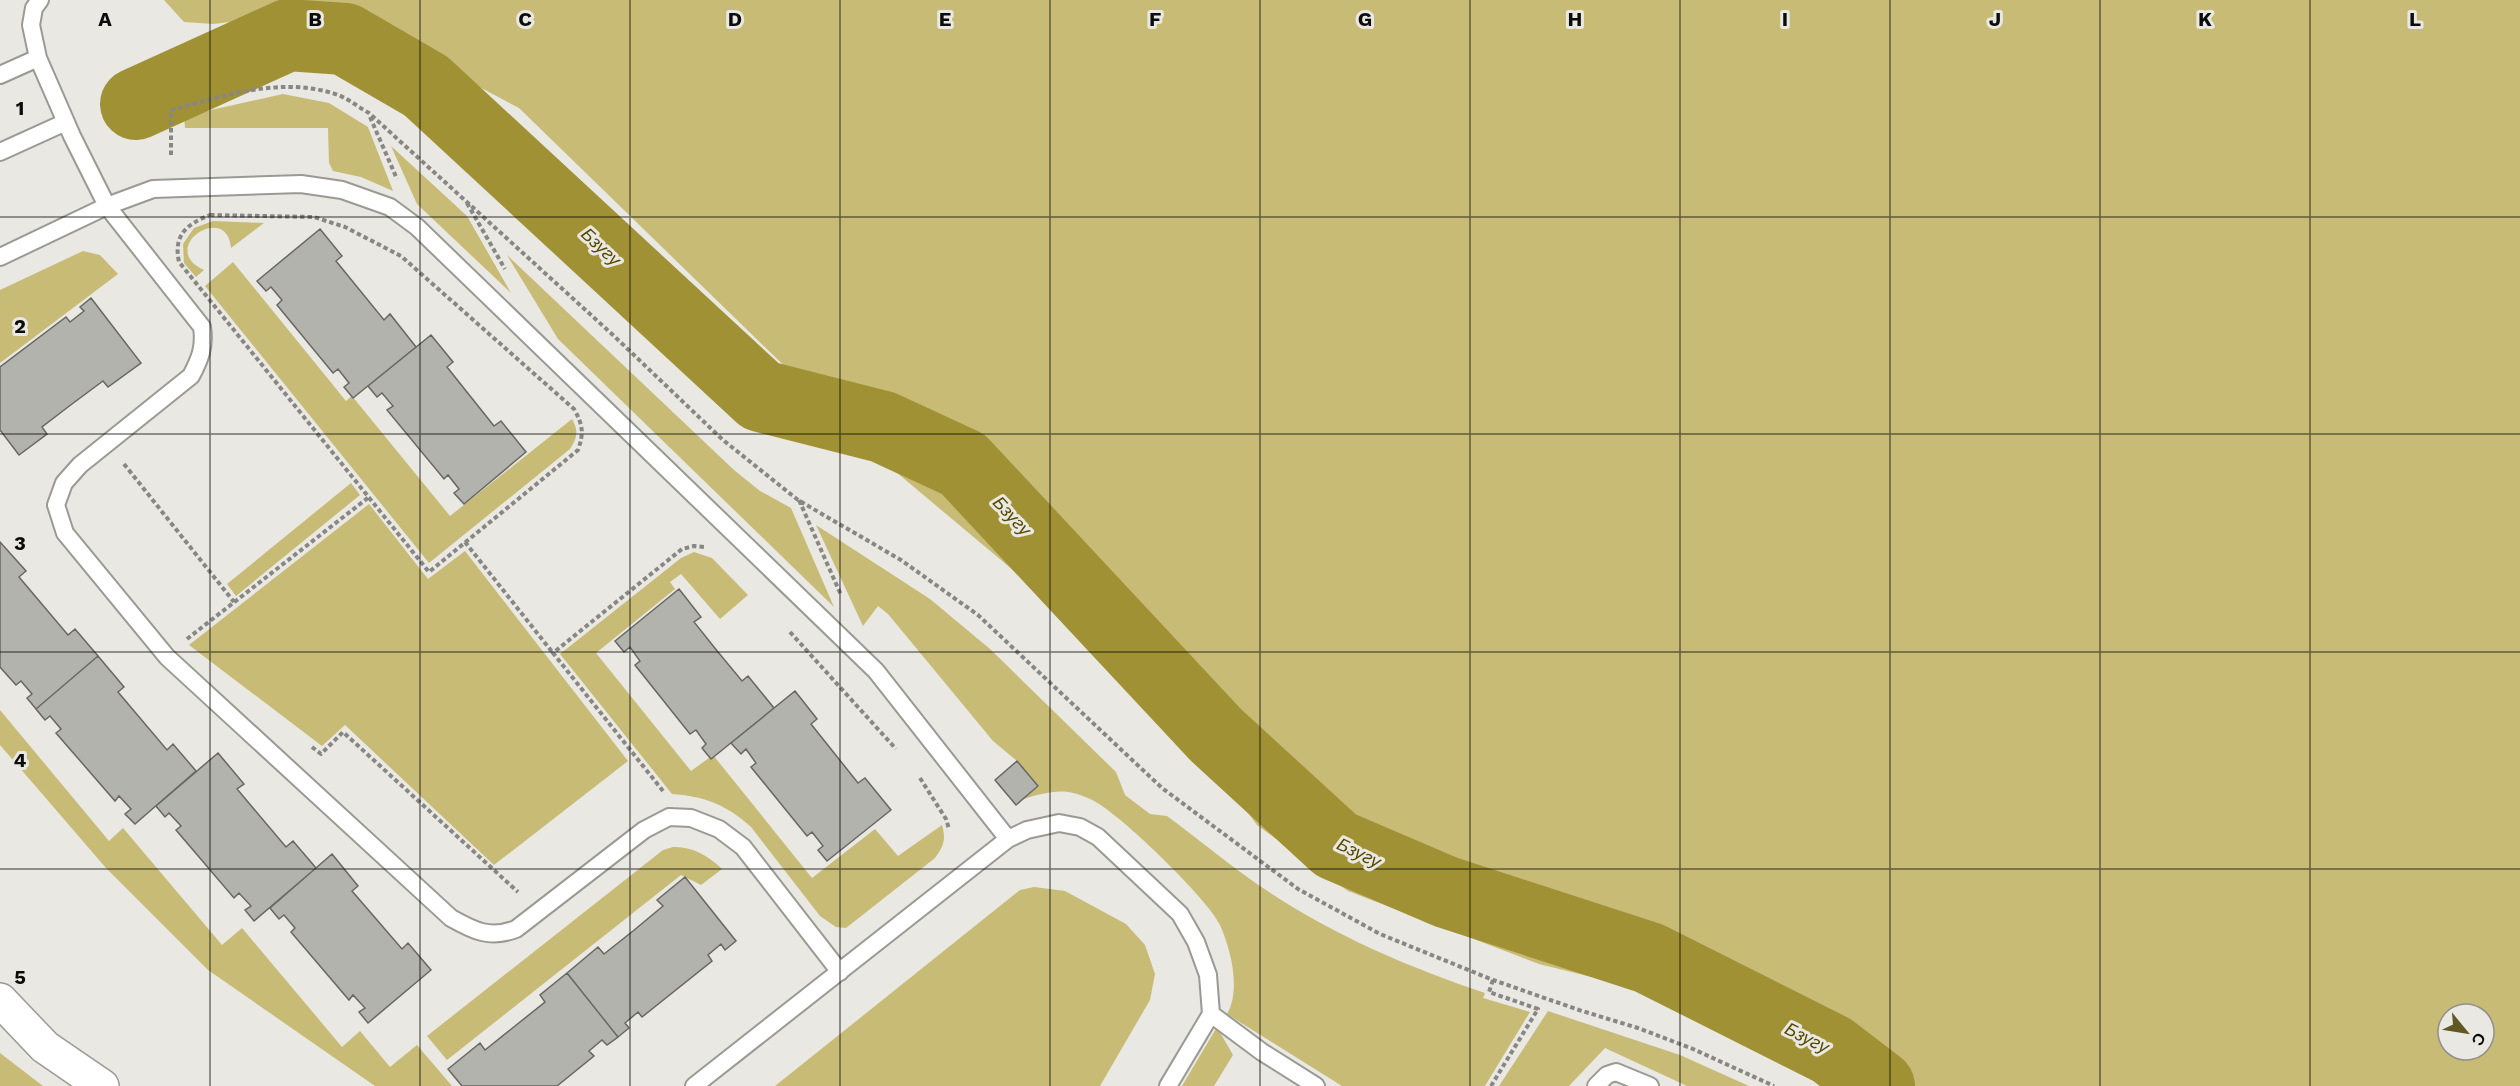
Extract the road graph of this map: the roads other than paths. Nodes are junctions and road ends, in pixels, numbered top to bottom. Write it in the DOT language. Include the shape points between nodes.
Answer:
graph roads {
  1 [pos="40,0"];
  2 [pos="38,58"];
  3 [pos="0,75"];
  4 [pos="66,122"];
  5 [pos="0,152"];
  6 [pos="107,206"];
  7 [pos="0,257"];
  8 [pos="1008,839"];
  9 [pos="840,972"];
  10 [pos="0,1000"];
  11 [pos="1211,1014"];
  12 [pos="102,1086"];
  13 [pos="694,1086"];
  14 [pos="1168,1086"];
  15 [pos="1316,1086"];
  16 [pos="1596,1086"];
  17 [pos="1650,1086"];
  1 -- 2 [label="lane" via="30,25"];
  2 -- 3 [label="lane"];
  2 -- 4 [label="lane"];
  4 -- 5 [label="lane"];
  4 -- 6 [label="lane"];
  6 -- 7 [label="lane"];
  6 -- 8 [label="lane" via="153,189 301,184 342,190 390,207 417,227 876,671"];
  6 -- 9 [label="lane" via="202,327 204,344 191,376 80,465 64,483 56,505 64,533 167,657 450,918 472,930 500,935 516,929 644,830 669,817 691,818 720,829 742,847"];
  8 -- 9 [label="lane"];
  8 -- 11 [label="lane" via="1059,823 1080,826 1098,837 1180,914 1197,942 1208,975"];
  9 -- 13 [label="lane"];
  10 -- 12 [label="street" via="45,1047"];
  11 -- 14 [label="lane"];
  11 -- 15 [label="lane"];
  16 -- 17 [label="lane" via="1616,1072"];
}
